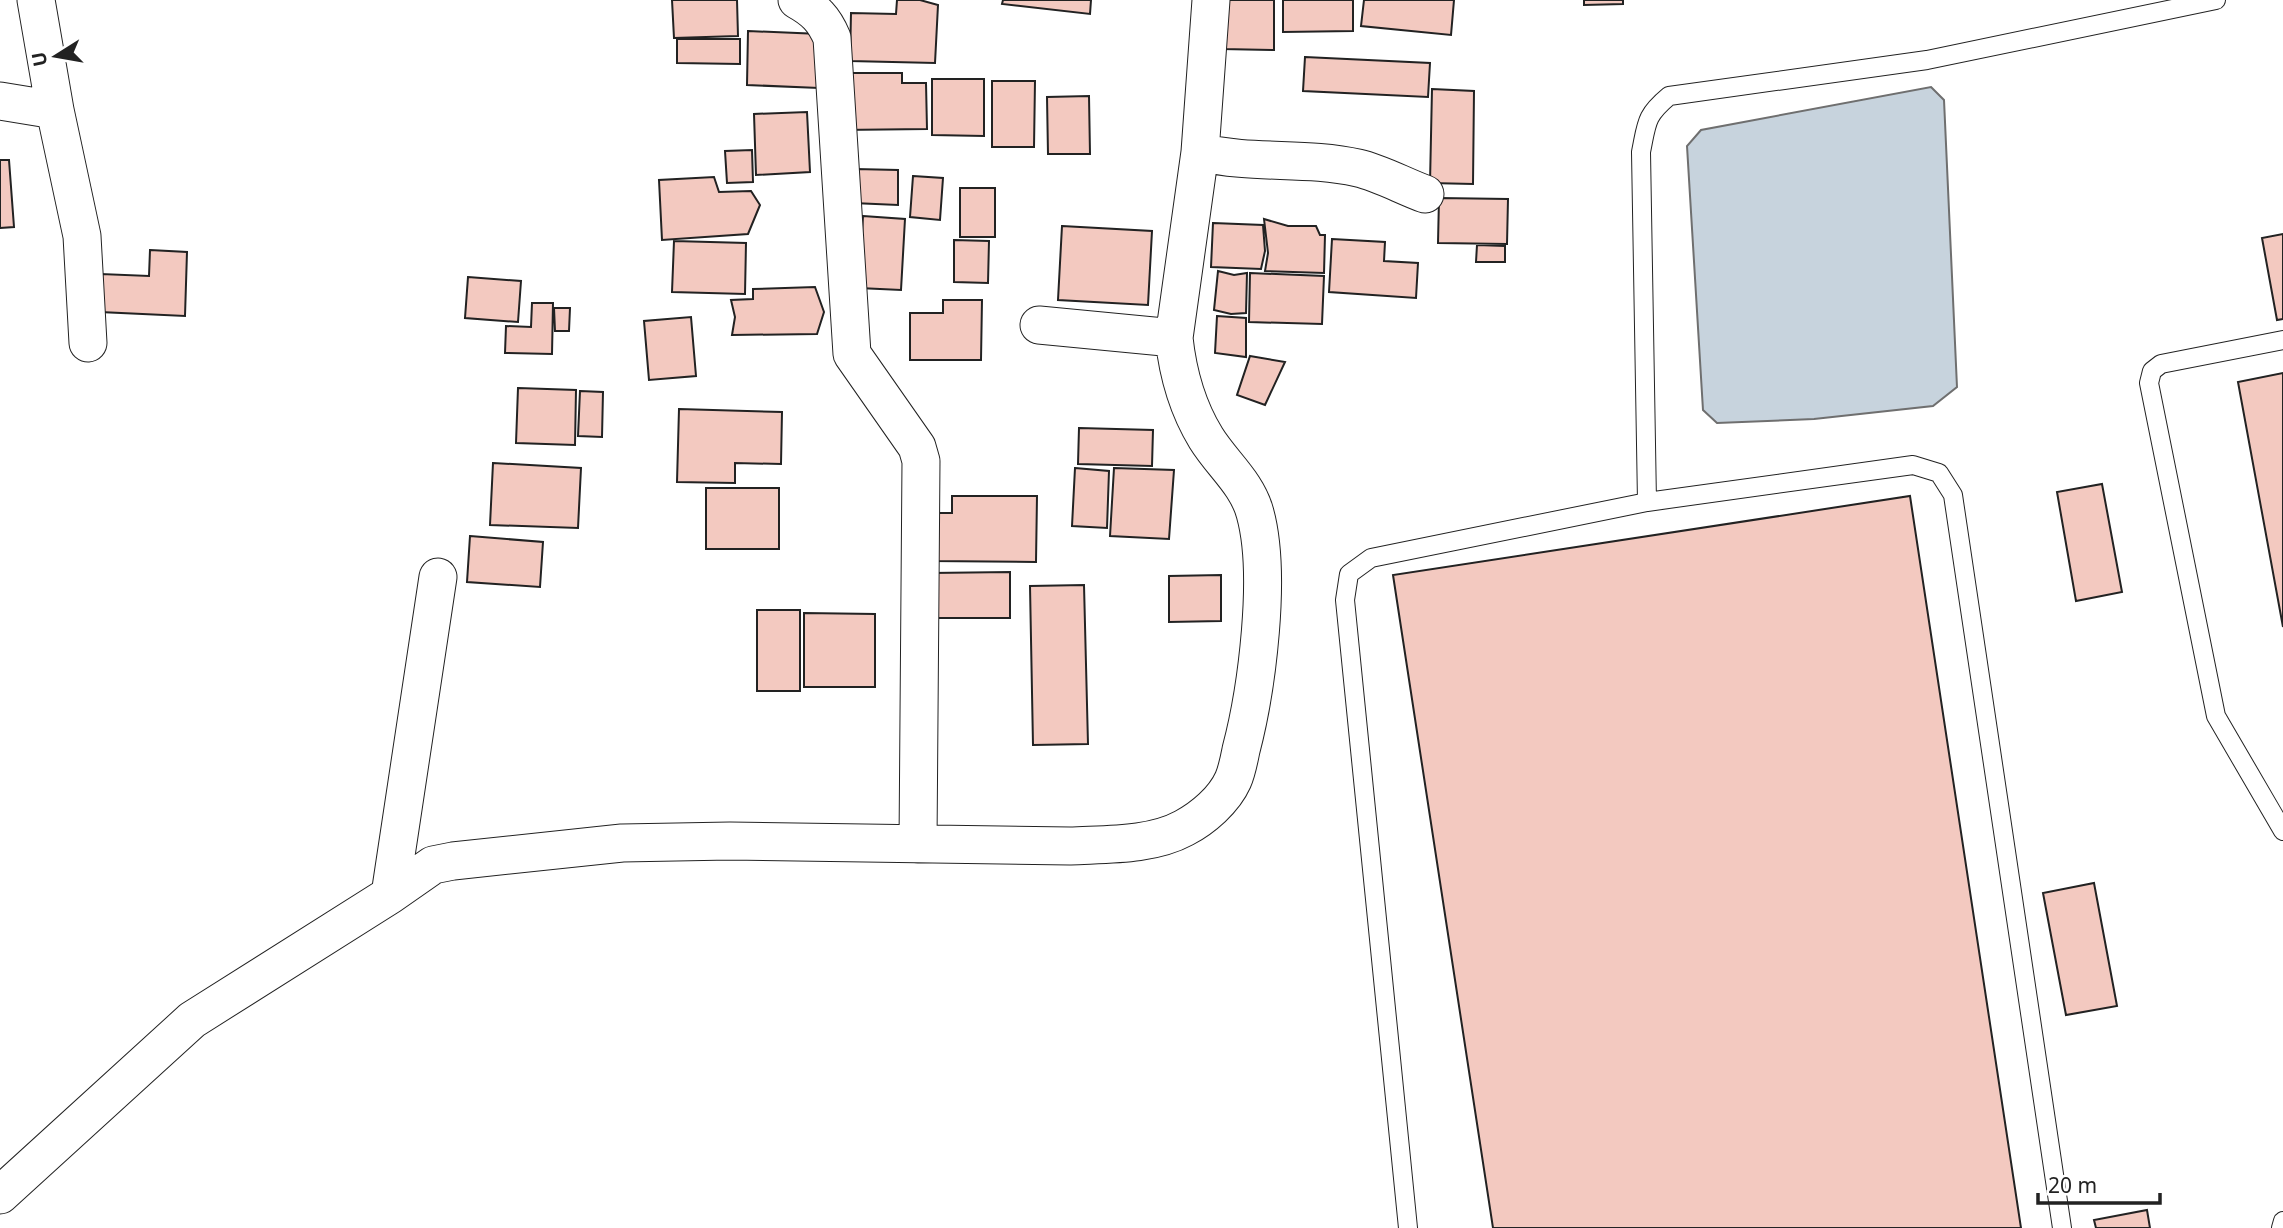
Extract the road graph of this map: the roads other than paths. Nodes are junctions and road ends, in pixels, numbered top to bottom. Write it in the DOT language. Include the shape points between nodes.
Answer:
graph roads {
  1 [pos="36,0"];
  2 [pos="797,0"];
  3 [pos="1211,0"];
  4 [pos="2216,0"];
  5 [pos="0,101"];
  6 [pos="55,110"];
  7 [pos="1200,152"];
  8 [pos="1425,194"];
  9 [pos="1039,325"];
  10 [pos="1174,338"];
  11 [pos="2283,340"];
  12 [pos="88,343"];
  13 [pos="1647,502"];
  14 [pos="438,577"];
  15 [pos="2283,831"];
  16 [pos="918,844"];
  17 [pos="390,895"];
  18 [pos="0,1195"];
  19 [pos="2283,1222"];
  20 [pos="1408,1228"];
  21 [pos="2062,1228"];
  22 [pos="2281,1228"];
  1 -- 6 [label="street"];
  2 -- 16 [label="street" via="815,10 832,38 852,354 921,461"];
  3 -- 7 [label="street"];
  4 -- 13 [label="lane" via="1927,60 1669,96 1655,108 1648,118 1641,152"];
  5 -- 6 [label="street"];
  6 -- 12 [label="street" via="82,236"];
  7 -- 8 [label="street" via="1359,169"];
  7 -- 10 [label="street"];
  9 -- 10 [label="street"];
  10 -- 16 [label="street" via="1186,397 1207,439 1242,483 1255,512 1260,540 1262,592 1252,710 1234,779 1200,817 1162,837 1070,846"];
  11 -- 15 [label="lane" via="2161,364 2152,371 2149,383 2216,716"];
  13 -- 20 [label="lane" via="1371,558 1349,574 1345,600"];
  13 -- 21 [label="lane" via="1913,465 1939,473 1953,495"];
  14 -- 17 [label="street"];
  16 -- 17 [label="street" via="622,843 433,865"];
  17 -- 18 [label="street" via="192,1020"];
  19 -- 22 [label="lane"];
}
